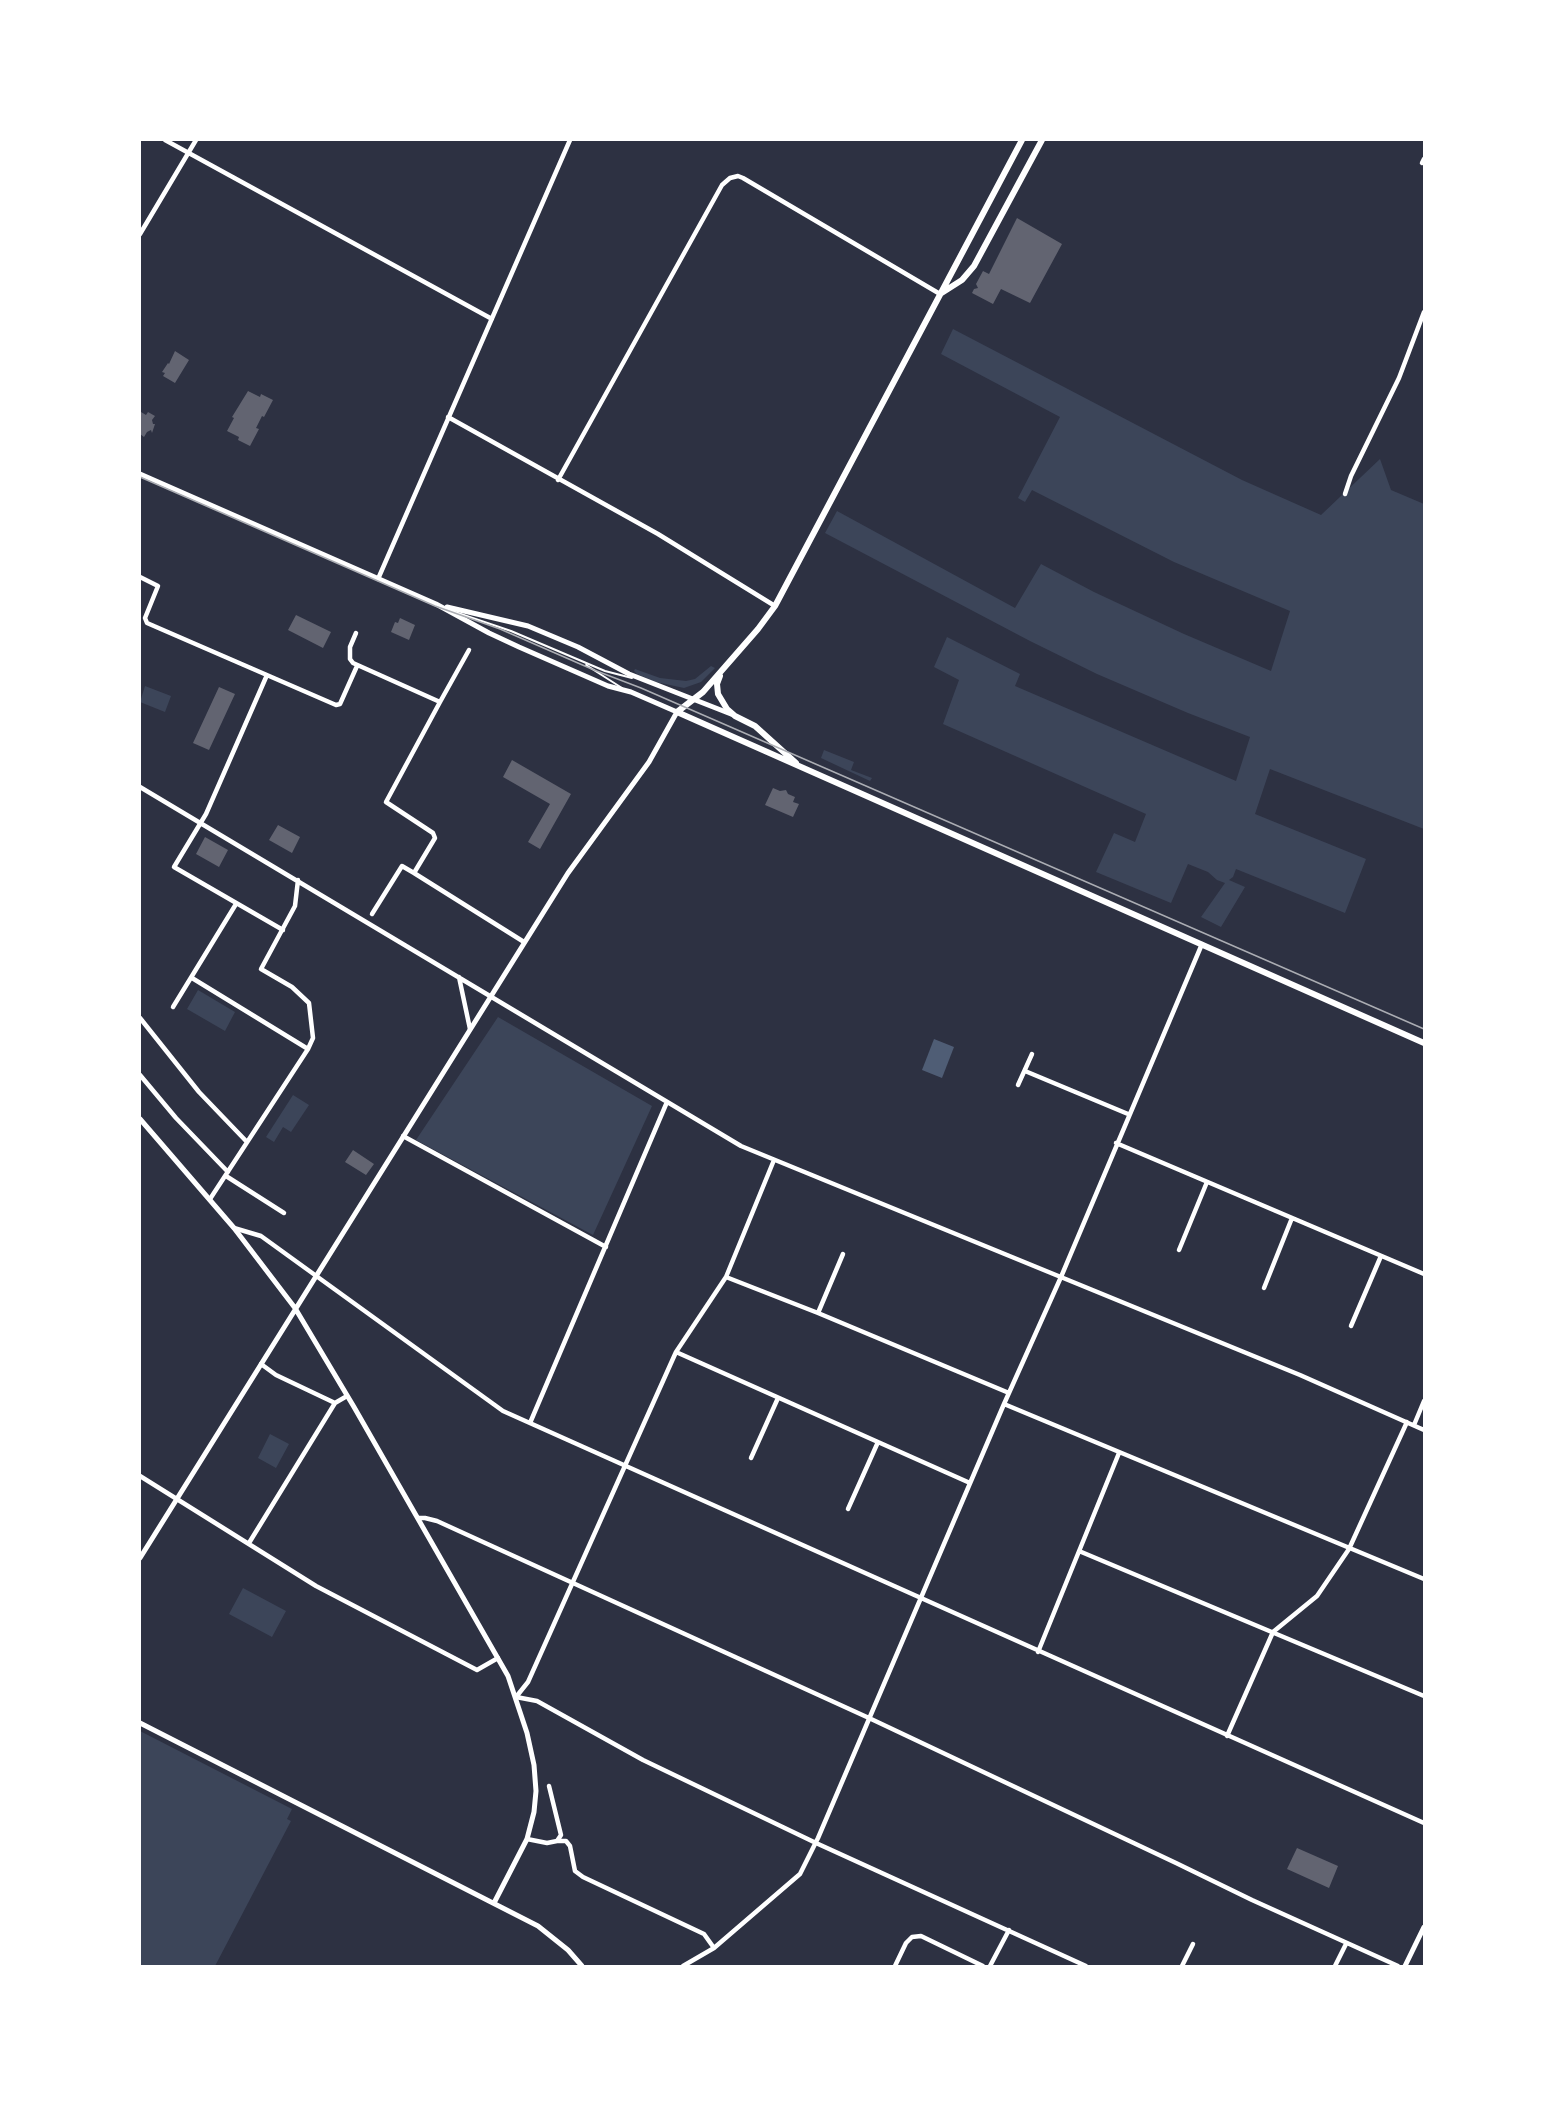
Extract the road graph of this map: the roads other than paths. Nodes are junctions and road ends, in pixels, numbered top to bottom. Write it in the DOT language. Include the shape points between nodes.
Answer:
graph roads {
  1 [pos="165,140"];
  2 [pos="196,140"];
  3 [pos="570,140"];
  4 [pos="1022,140"];
  5 [pos="1042,140"];
  6 [pos="188,152"];
  7 [pos="140,234"];
  8 [pos="940,294"];
  9 [pos="1425,312"];
  10 [pos="492,319"];
  11 [pos="448,417"];
  12 [pos="140,474"];
  13 [pos="558,480"];
  14 [pos="1345,494"];
  15 [pos="140,577"];
  16 [pos="378,579"];
  17 [pos="436,604"];
  18 [pos="775,606"];
  19 [pos="356,633"];
  20 [pos="469,650"];
  21 [pos="573,658"];
  22 [pos="357,666"];
  23 [pos="722,670"];
  24 [pos="267,675"];
  25 [pos="644,680"];
  26 [pos="631,692"];
  27 [pos="694,700"];
  28 [pos="440,702"];
  29 [pos="677,712"];
  30 [pos="735,716"];
  31 [pos="810,773"];
  32 [pos="140,786"];
  33 [pos="201,822"];
  34 [pos="414,873"];
  35 [pos="298,880"];
  36 [pos="236,904"];
  37 [pos="372,914"];
  38 [pos="283,930"];
  39 [pos="524,942"];
  40 [pos="1202,944"];
  41 [pos="459,977"];
  42 [pos="192,978"];
  43 [pos="490,996"];
  44 [pos="173,1007"];
  45 [pos="140,1018"];
  46 [pos="470,1029"];
  47 [pos="1425,1043"];
  48 [pos="309,1049"];
  49 [pos="1032,1054"];
  50 [pos="1025,1071"];
  51 [pos="140,1075"];
  52 [pos="1018,1085"];
  53 [pos="667,1102"];
  54 [pos="1128,1114"];
  55 [pos="140,1119"];
  56 [pos="403,1136"];
  57 [pos="247,1142"];
  58 [pos="1116,1143"];
  59 [pos="774,1160"];
  60 [pos="227,1174"];
  61 [pos="1207,1182"];
  62 [pos="210,1199"];
  63 [pos="284,1213"];
  64 [pos="1292,1218"];
  65 [pos="234,1228"];
  66 [pos="606,1247"];
  67 [pos="1179,1250"];
  68 [pos="843,1254"];
  69 [pos="1381,1256"];
  70 [pos="1425,1274"];
  71 [pos="316,1276"];
  72 [pos="1061,1277"];
  73 [pos="726,1278"];
  74 [pos="1264,1288"];
  75 [pos="295,1308"];
  76 [pos="818,1313"];
  77 [pos="1351,1326"];
  78 [pos="676,1352"];
  79 [pos="261,1364"];
  80 [pos="1009,1393"];
  81 [pos="347,1396"];
  82 [pos="778,1398"];
  83 [pos="1425,1401"];
  84 [pos="335,1403"];
  85 [pos="1004,1404"];
  86 [pos="1407,1422"];
  87 [pos="530,1424"];
  88 [pos="1414,1425"];
  89 [pos="1425,1430"];
  90 [pos="878,1442"];
  91 [pos="1119,1453"];
  92 [pos="751,1458"];
  93 [pos="624,1466"];
  94 [pos="140,1476"];
  95 [pos="970,1483"];
  96 [pos="176,1499"];
  97 [pos="848,1509"];
  98 [pos="418,1518"];
  99 [pos="249,1543"];
  100 [pos="1349,1549"];
  101 [pos="1079,1551"];
  102 [pos="140,1558"];
  103 [pos="1425,1580"];
  104 [pos="572,1583"];
  105 [pos="921,1599"];
  106 [pos="1273,1632"];
  107 [pos="1038,1652"];
  108 [pos="498,1658"];
  109 [pos="1425,1696"];
  110 [pos="516,1697"];
  111 [pos="869,1719"];
  112 [pos="140,1724"];
  113 [pos="1227,1736"];
  114 [pos="549,1786"];
  115 [pos="1425,1823"];
  116 [pos="526,1839"];
  117 [pos="557,1841"];
  118 [pos="816,1843"];
  119 [pos="494,1903"];
  120 [pos="1425,1927"];
  121 [pos="1009,1930"];
  122 [pos="1193,1944"];
  123 [pos="1346,1944"];
  124 [pos="714,1948"];
  125 [pos="582,1966"];
  126 [pos="683,1966"];
  127 [pos="895,1966"];
  128 [pos="983,1966"];
  129 [pos="990,1966"];
  130 [pos="1086,1966"];
  131 [pos="1184,1966"];
  132 [pos="1335,1966"];
  133 [pos="1398,1966"];
  134 [pos="1405,1966"];
  1 -- 6 [label="street"];
  2 -- 6 [label="street"];
  3 -- 10 [label="street"];
  4 -- 8 [label="main road"];
  5 -- 8 [label="main road" via="974,266 962,280"];
  6 -- 7 [label="street"];
  6 -- 10 [label="street"];
  8 -- 13 [label="street" via="743,178 730,178"];
  8 -- 18 [label="main road"];
  9 -- 14 [label="street"];
  10 -- 11 [label="street"];
  11 -- 13 [label="street"];
  11 -- 16 [label="street"];
  12 -- 16 [label="street"];
  13 -- 18 [label="street" via="658,534"];
  15 -- 24 [label="street" via="158,586 145,618 147,623"];
  16 -- 17 [label="street"];
  17 -- 21 [label="lane"];
  17 -- 25 [label="street" via="530,627"];
  17 -- 26 [label="street" via="519,647 608,686"];
  18 -- 23 [label="main road"];
  19 -- 22 [label="street" via="350,658"];
  20 -- 28 [label="street"];
  21 -- 25 [label="lane"];
  21 -- 26 [label="lane"];
  22 -- 24 [label="street" via="338,705"];
  22 -- 28 [label="street"];
  23 -- 27 [label="main road"];
  23 -- 30 [label="main road" via="718,694"];
  24 -- 33 [label="street"];
  25 -- 27 [label="street"];
  26 -- 29 [label="street"];
  27 -- 29 [label="main road"];
  27 -- 30 [label="street"];
  28 -- 34 [label="street" via="386,802 435,835"];
  29 -- 31 [label="main road"];
  29 -- 39 [label="street" via="649,762 568,873"];
  30 -- 31 [label="main road" via="755,726"];
  31 -- 40 [label="main road"];
  32 -- 33 [label="street"];
  33 -- 35 [label="street"];
  33 -- 36 [label="street" via="174,867"];
  34 -- 37 [label="street" via="402,866"];
  34 -- 39 [label="street"];
  35 -- 38 [label="street" via="295,906"];
  35 -- 41 [label="street"];
  36 -- 38 [label="street"];
  36 -- 42 [label="street"];
  38 -- 48 [label="street" via="261,969 309,1002 313,1038"];
  39 -- 43 [label="street"];
  40 -- 47 [label="main road"];
  40 -- 54 [label="street"];
  41 -- 43 [label="street"];
  41 -- 46 [label="street"];
  42 -- 44 [label="street"];
  42 -- 48 [label="street"];
  43 -- 46 [label="street"];
  43 -- 53 [label="street"];
  45 -- 57 [label="street" via="199,1092"];
  46 -- 56 [label="street"];
  48 -- 57 [label="street"];
  49 -- 50 [label="street"];
  50 -- 52 [label="street"];
  50 -- 54 [label="street"];
  51 -- 60 [label="street"];
  53 -- 59 [label="street" via="741,1146"];
  53 -- 66 [label="street"];
  54 -- 58 [label="street"];
  55 -- 62 [label="street"];
  56 -- 66 [label="street"];
  56 -- 71 [label="street"];
  57 -- 60 [label="street"];
  58 -- 61 [label="street"];
  58 -- 72 [label="street"];
  59 -- 72 [label="street"];
  59 -- 73 [label="street"];
  60 -- 62 [label="street"];
  60 -- 63 [label="street"];
  61 -- 64 [label="street"];
  61 -- 67 [label="street"];
  62 -- 65 [label="street"];
  64 -- 69 [label="street"];
  64 -- 74 [label="street"];
  65 -- 71 [label="street" via="261,1236"];
  65 -- 75 [label="street"];
  66 -- 87 [label="street"];
  68 -- 76 [label="street"];
  69 -- 70 [label="street"];
  69 -- 77 [label="street"];
  71 -- 75 [label="street"];
  71 -- 87 [label="street" via="503,1411"];
  72 -- 80 [label="street"];
  72 -- 86 [label="street"];
  73 -- 76 [label="street"];
  73 -- 78 [label="street"];
  75 -- 79 [label="street"];
  75 -- 81 [label="street"];
  76 -- 80 [label="street"];
  78 -- 82 [label="street"];
  78 -- 93 [label="street"];
  79 -- 84 [label="street"];
  79 -- 96 [label="street"];
  80 -- 85 [label="street"];
  81 -- 84 [label="street"];
  81 -- 98 [label="street"];
  82 -- 90 [label="street"];
  82 -- 92 [label="street"];
  83 -- 88 [label="street"];
  84 -- 99 [label="street"];
  85 -- 91 [label="street"];
  85 -- 95 [label="street"];
  86 -- 88 [label="street"];
  86 -- 100 [label="street"];
  87 -- 93 [label="street"];
  88 -- 89 [label="street"];
  90 -- 95 [label="street"];
  90 -- 97 [label="street"];
  91 -- 100 [label="street"];
  91 -- 101 [label="street"];
  93 -- 104 [label="street"];
  93 -- 105 [label="street"];
  94 -- 96 [label="street"];
  95 -- 105 [label="street"];
  96 -- 99 [label="street"];
  96 -- 102 [label="street"];
  98 -- 104 [label="street" via="437,1521"];
  98 -- 108 [label="street"];
  99 -- 108 [label="street" via="316,1586 477,1670"];
  100 -- 103 [label="street"];
  100 -- 106 [label="street" via="1317,1596"];
  101 -- 106 [label="street"];
  101 -- 107 [label="street"];
  104 -- 110 [label="street" via="528,1682"];
  104 -- 111 [label="street"];
  105 -- 107 [label="street"];
  105 -- 111 [label="street"];
  106 -- 109 [label="street"];
  106 -- 113 [label="street"];
  107 -- 113 [label="street"];
  108 -- 110 [label="street"];
  110 -- 116 [label="street" via="534,1765 536,1791"];
  110 -- 118 [label="street" via="537,1701 643,1760"];
  111 -- 118 [label="street"];
  111 -- 123 [label="street"];
  112 -- 119 [label="street"];
  113 -- 115 [label="street"];
  114 -- 117 [label="street" via="561,1835"];
  116 -- 117 [label="street"];
  116 -- 119 [label="street"];
  117 -- 124 [label="street" via="566,1841 570,1846 575,1871 583,1877 704,1934"];
  118 -- 121 [label="street"];
  118 -- 124 [label="street" via="800,1874"];
  119 -- 125 [label="street" via="554,1937"];
  120 -- 134 [label="street"];
  121 -- 129 [label="street"];
  121 -- 130 [label="street"];
  122 -- 131 [label="street"];
  123 -- 132 [label="street"];
  123 -- 133 [label="street"];
  124 -- 126 [label="street"];
  127 -- 128 [label="street" via="906,1943 921,1936"];
}
